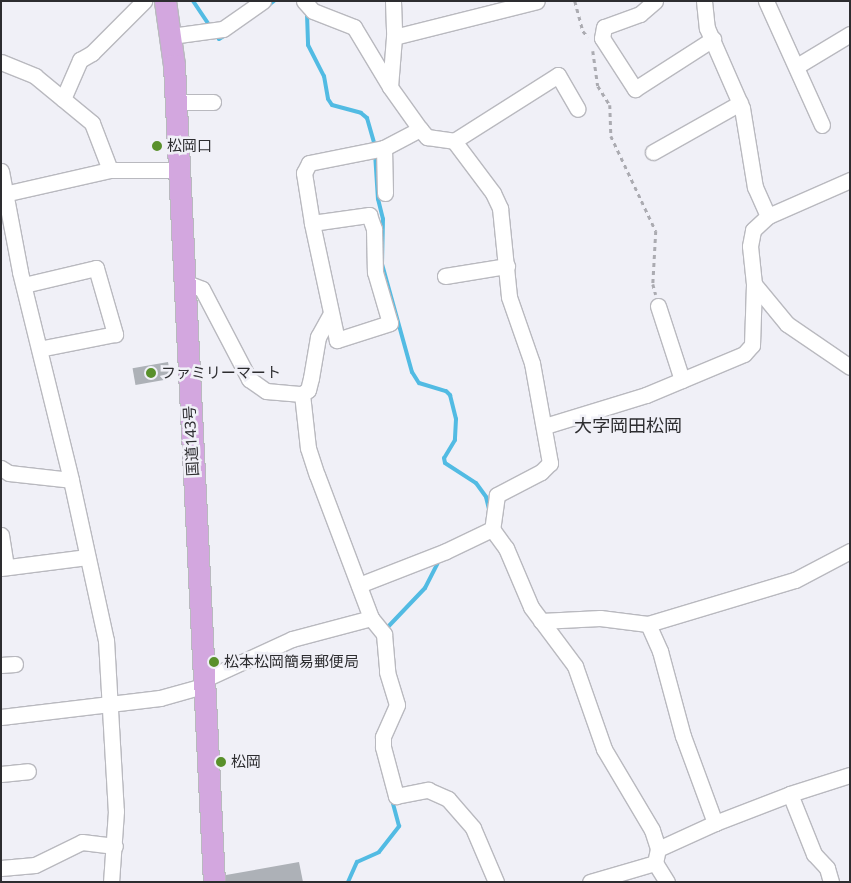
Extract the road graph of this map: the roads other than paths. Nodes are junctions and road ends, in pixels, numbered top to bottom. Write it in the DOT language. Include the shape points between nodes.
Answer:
graph roads {
  1 [pos="144,1"];
  2 [pos="165,1"];
  3 [pos="263,1"];
  4 [pos="304,1"];
  5 [pos="393,1"];
  6 [pos="537,1"];
  7 [pos="656,1"];
  8 [pos="704,1"];
  9 [pos="766,1"];
  10 [pos="850,34"];
  11 [pos="171,36"];
  12 [pos="394,37"];
  13 [pos="713,39"];
  14 [pos="1,62"];
  15 [pos="797,66"];
  16 [pos="390,87"];
  17 [pos="63,99"];
  18 [pos="176,102"];
  19 [pos="213,102"];
  20 [pos="740,103"];
  21 [pos="578,109"];
  22 [pos="822,125"];
  23 [pos="420,129"];
  24 [pos="454,141"];
  25 [pos="379,148"];
  26 [pos="653,152"];
  27 [pos="110,170"];
  28 [pos="178,170"];
  29 [pos="1,171"];
  30 [pos="850,180"];
  31 [pos="385,193"];
  32 [pos="4,194"];
  33 [pos="768,216"];
  34 [pos="312,223"];
  35 [pos="507,266"];
  36 [pos="445,276"];
  37 [pos="184,282"];
  38 [pos="754,284"];
  39 [pos="24,285"];
  40 [pos="658,306"];
  41 [pos="331,314"];
  42 [pos="39,349"];
  43 [pos="850,367"];
  44 [pos="682,380"];
  45 [pos="302,394"];
  46 [pos="546,426"];
  47 [pos="1,468"];
  48 [pos="71,480"];
  49 [pos="492,528"];
  50 [pos="1,535"];
  51 [pos="850,551"];
  52 [pos="87,556"];
  53 [pos="3,568"];
  54 [pos="359,585"];
  55 [pos="371,618"];
  56 [pos="541,621"];
  57 [pos="648,624"];
  58 [pos="203,684"];
  59 [pos="112,704"];
  60 [pos="1,717"];
  61 [pos="28,770"];
  62 [pos="1,774"];
  63 [pos="850,775"];
  64 [pos="790,794"];
  65 [pos="715,823"];
  66 [pos="115,846"];
  67 [pos="656,856"];
  68 [pos="1,868"];
  69 [pos="111,882"];
  70 [pos="214,882"];
  71 [pos="496,882"];
  72 [pos="590,882"];
  73 [pos="667,882"];
  74 [pos="831,882"];
  1 -- 17 [label="street" via="92,53 80,60"];
  2 -- 11 [label="highway, 国道143号"];
  3 -- 11 [label="street" via="216,31"];
  4 -- 16 [label="street" via="313,11 354,27"];
  5 -- 12 [label="street"];
  6 -- 12 [label="street"];
  7 -- 13 [label="street" via="640,14 604,27 602,38 635,89"];
  8 -- 13 [label="street"];
  9 -- 15 [label="street"];
  10 -- 15 [label="street"];
  11 -- 18 [label="highway, 国道143号"];
  12 -- 16 [label="street"];
  13 -- 20 [label="street"];
  14 -- 17 [label="street" via="35,76"];
  15 -- 22 [label="street"];
  16 -- 23 [label="street"];
  17 -- 27 [label="street" via="92,123"];
  18 -- 19 [label="street"];
  18 -- 28 [label="highway, 国道143号"];
  20 -- 26 [label="street"];
  20 -- 33 [label="street" via="755,187"];
  21 -- 24 [label="street" via="558,75"];
  23 -- 24 [label="street" via="427,138"];
  23 -- 25 [label="street"];
  24 -- 35 [label="street" via="497,200 504,229"];
  25 -- 31 [label="street"];
  25 -- 34 [label="street" via="309,163 304,173"];
  27 -- 28 [label="street"];
  27 -- 32 [label="street"];
  28 -- 37 [label="highway, 国道143号"];
  29 -- 32 [label="street"];
  30 -- 33 [label="street"];
  32 -- 39 [label="street"];
  33 -- 38 [label="street" via="753,230 750,246"];
  34 -- 41 [label="street"];
  34 -- 41 [label="street" via="369,215 374,229 375,272 390,323 337,340"];
  35 -- 36 [label="street"];
  35 -- 46 [label="street" via="509,298 532,363"];
  37 -- 45 [label="street" via="202,289 249,379 266,390"];
  37 -- 58 [label="highway, 国道143号"];
  38 -- 43 [label="street" via="787,324"];
  38 -- 44 [label="street" via="752,345 744,354"];
  39 -- 42 [label="street"];
  39 -- 42 [label="street" via="96,268 115,334"];
  40 -- 44 [label="street"];
  41 -- 45 [label="street" via="318,337 312,378 308,390"];
  42 -- 48 [label="street"];
  44 -- 46 [label="street" via="646,395"];
  45 -- 54 [label="street" via="308,448"];
  46 -- 49 [label="street" via="550,463 541,472 497,495"];
  47 -- 48 [label="street" via="9,473"];
  48 -- 52 [label="street"];
  49 -- 54 [label="street" via="446,551"];
  49 -- 56 [label="street" via="506,548 531,608"];
  50 -- 53 [label="street"];
  51 -- 57 [label="street" via="795,580"];
  52 -- 53 [label="street"];
  52 -- 59 [label="street" via="106,640"];
  54 -- 55 [label="street"];
  55 -- 58 [label="street" via="265,650"];
  55 -- 71 [label="street" via="382,633 397,705 383,737 396,796 428,790 448,799 473,828"];
  56 -- 57 [label="street" via="600,618"];
  56 -- 67 [label="street" via="575,666 604,749 652,830"];
  57 -- 65 [label="street" via="660,651 683,736"];
  58 -- 59 [label="street" via="160,698"];
  58 -- 70 [label="highway, 国道143号"];
  59 -- 60 [label="street"];
  59 -- 66 [label="street"];
  61 -- 62 [label="street"];
  63 -- 64 [label="street"];
  64 -- 65 [label="street"];
  64 -- 74 [label="street" via="814,854 827,868"];
  65 -- 67 [label="street"];
  66 -- 68 [label="street" via="82,842 34,866"];
  66 -- 69 [label="street"];
  67 -- 72 [label="street"];
  67 -- 73 [label="street"];
}
